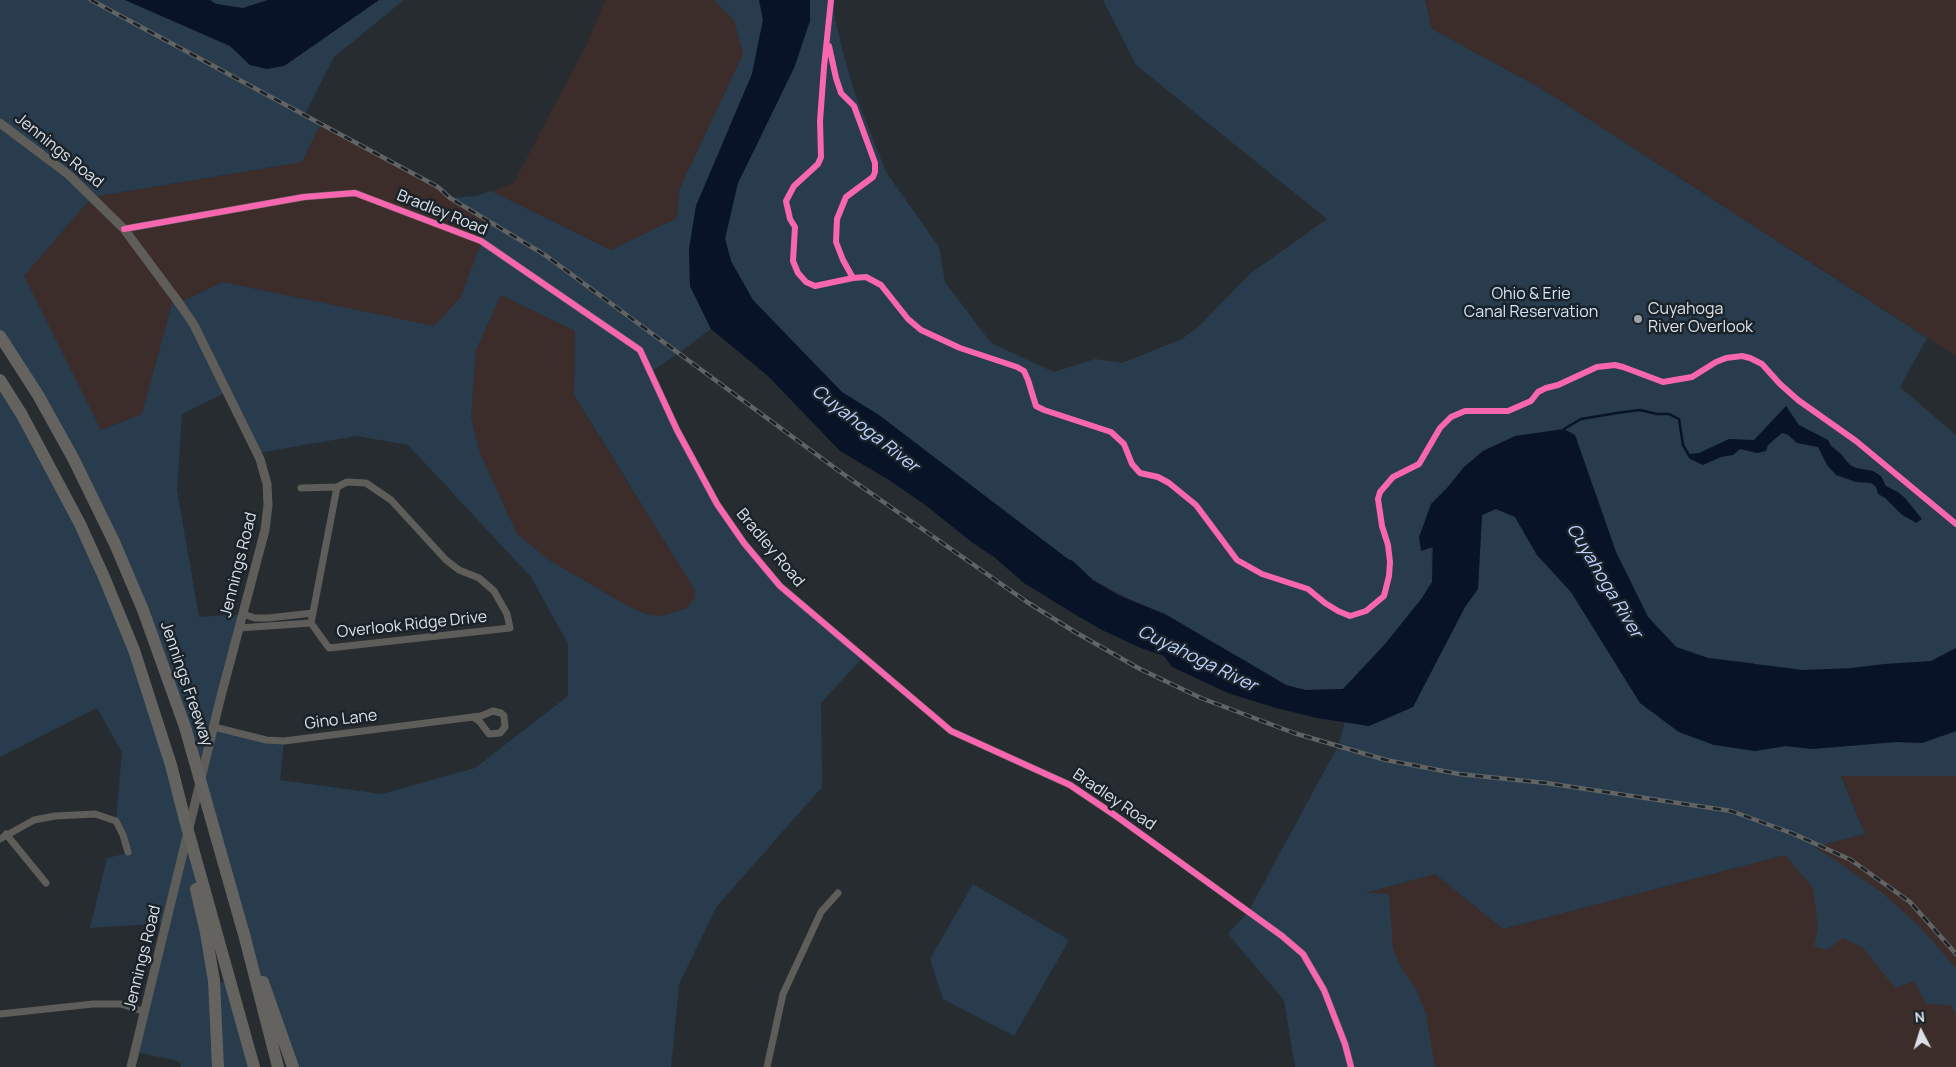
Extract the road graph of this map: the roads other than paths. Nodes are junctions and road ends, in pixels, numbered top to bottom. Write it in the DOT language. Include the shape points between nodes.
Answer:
graph roads {
  1 [pos="0,123"];
  2 [pos="124,229"];
  3 [pos="0,336"];
  4 [pos="0,380"];
  5 [pos="337,487"];
  6 [pos="301,488"];
  7 [pos="313,613"];
  8 [pos="243,614"];
  9 [pos="311,623"];
  10 [pos="239,628"];
  11 [pos="473,717"];
  12 [pos="213,731"];
  13 [pos="185,820"];
  14 [pos="3,836"];
  15 [pos="128,852"];
  16 [pos="46,883"];
  17 [pos="838,893"];
  18 [pos="245,938"];
  19 [pos="145,1012"];
  20 [pos="0,1014"];
  21 [pos="131,1067"];
  22 [pos="218,1067"];
  23 [pos="254,1067"];
  24 [pos="278,1067"];
  25 [pos="293,1067"];
  26 [pos="767,1067"];
  27 [pos="1351,1067"];
  1 -- 2 [label="street, Jennings Road" via="69,175"];
  2 -- 8 [label="street, Jennings Road" via="194,325 260,458 267,484 268,505 265,530"];
  2 -- 27 [label="street, Bradley Road" via="304,196 355,193 481,241 640,350 677,430 717,504 744,544 780,586 951,731 1070,784 1303,954 1324,990"];
  3 -- 18 [label="highway, Jennings Freeway" via="73,458 131,580 185,728"];
  4 -- 13 [label="highway" via="54,472 104,577 152,703"];
  5 -- 6 [label="street"];
  5 -- 7 [label="street"];
  5 -- 9 [label="street, Overlook Ridge Drive" via="347,482 366,483 392,500 446,560 458,570 479,578 494,591 507,614 510,628 329,648"];
  7 -- 8 [label="street" via="268,618"];
  7 -- 9 [label="street"];
  8 -- 10 [label="street, Jennings Road"];
  9 -- 10 [label="street"];
  10 -- 12 [label="street, Jennings Road"];
  11 -- 11 [label="street, Gino Lane" via="497,712 504,716 505,728 489,734"];
  11 -- 12 [label="street, Gino Lane" via="284,741"];
  12 -- 19 [label="street, Jennings Road"];
  13 -- 22 [label="highway" via="211,957"];
  13 -- 23 [label="highway"];
  14 -- 15 [label="street" via="34,820 95,814 116,821"];
  14 -- 16 [label="street"];
  17 -- 26 [label="street" via="821,912 782,994"];
  18 -- 24 [label="highway, Jennings Freeway"];
  18 -- 25 [label="highway" via="275,1011"];
  19 -- 20 [label="street" via="120,1004 92,1004"];
  19 -- 21 [label="street, Jennings Road"];
}
